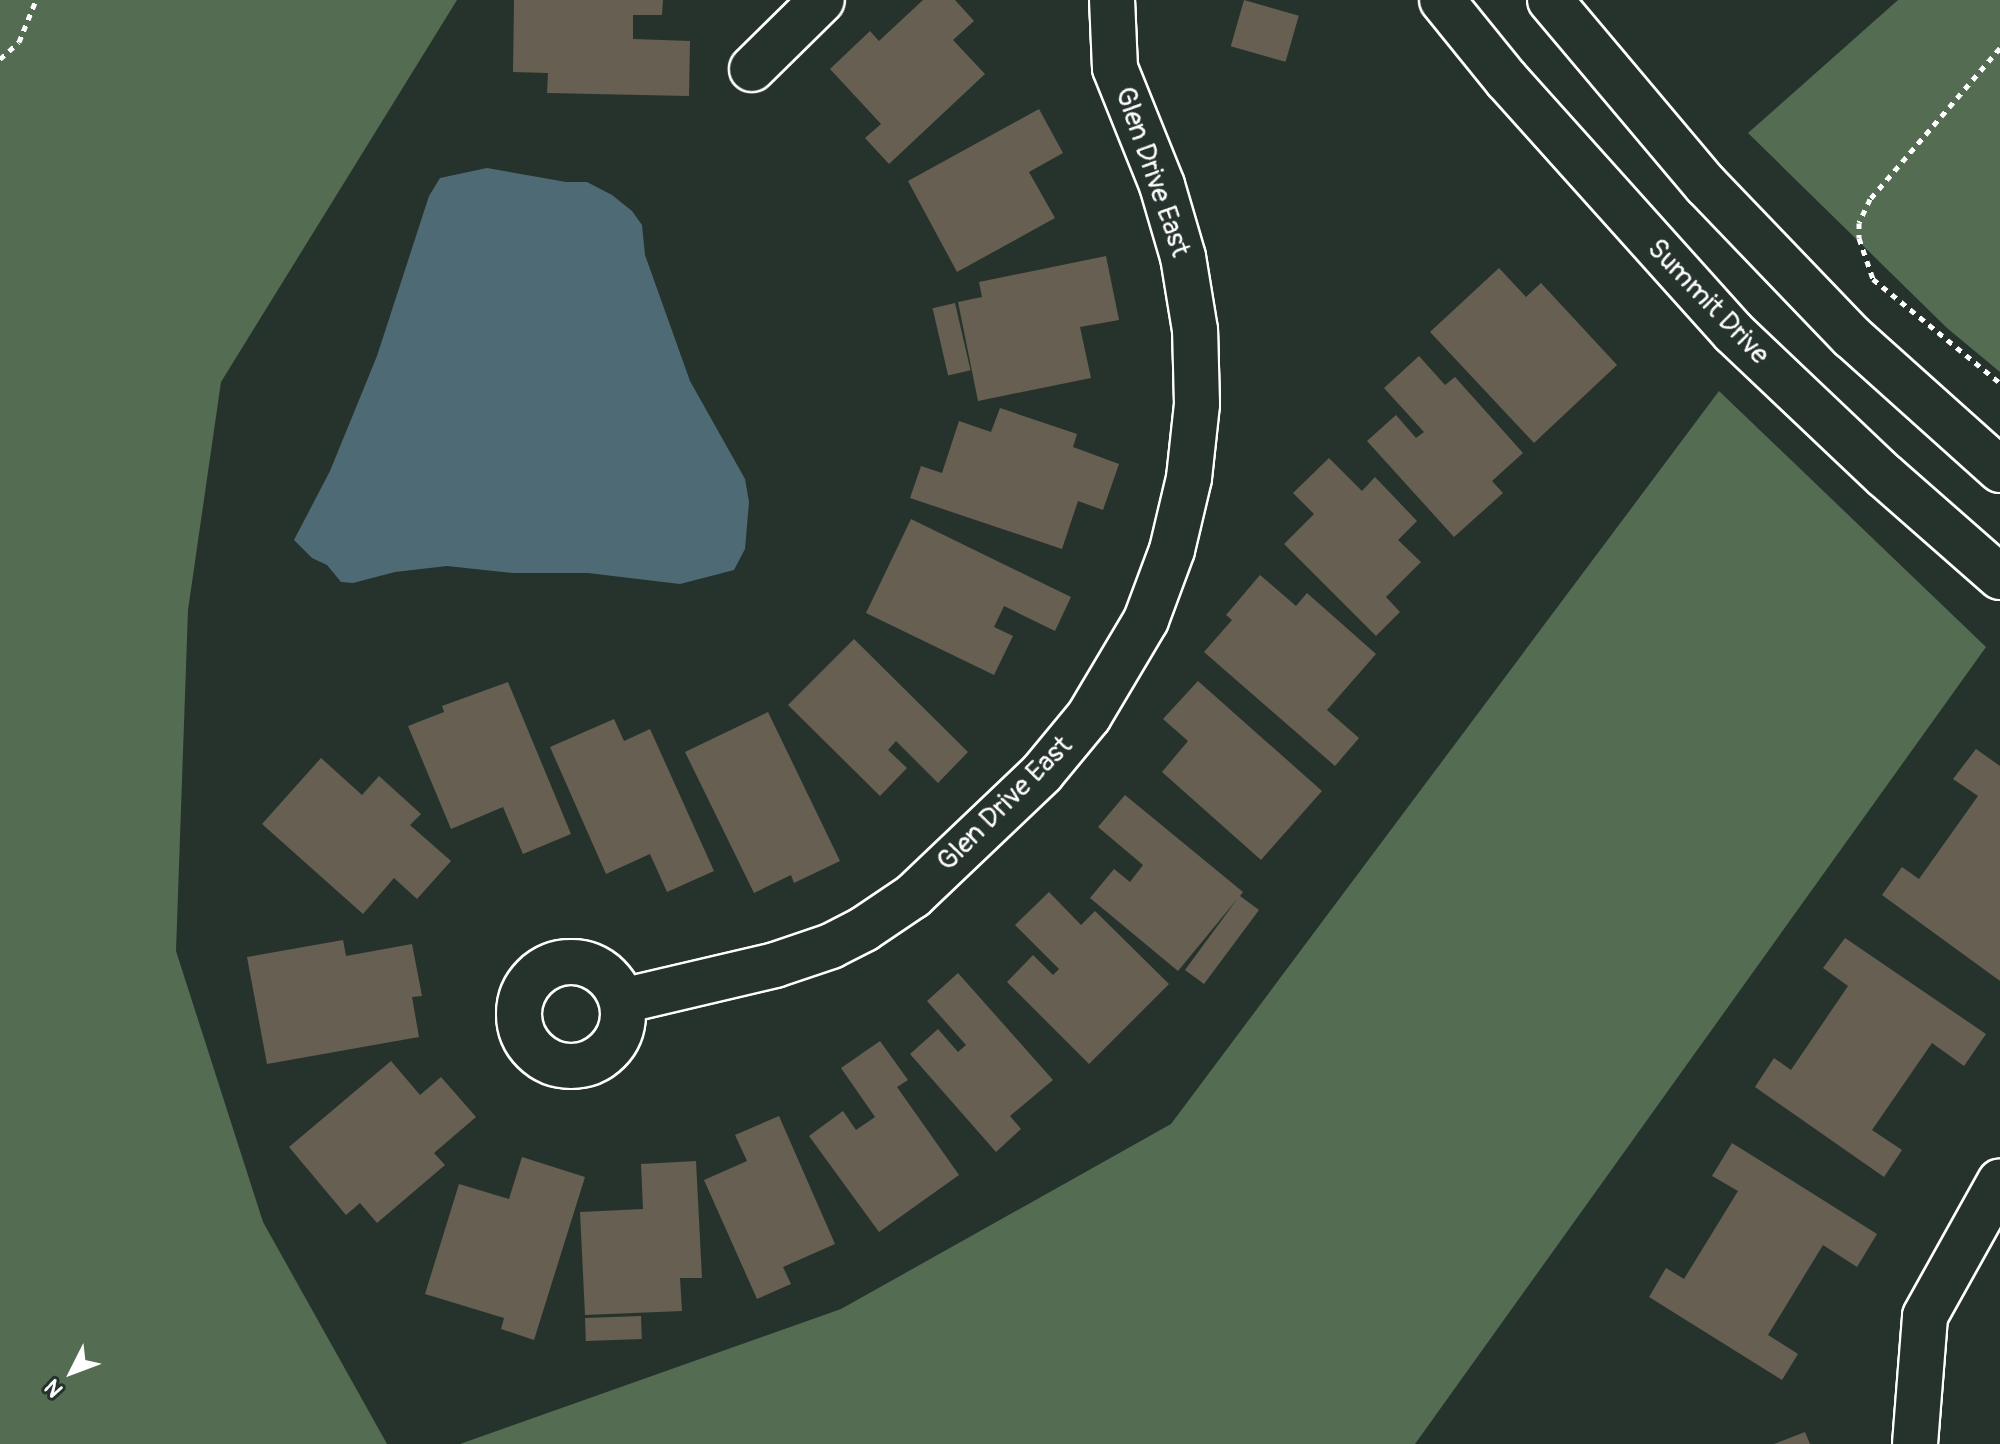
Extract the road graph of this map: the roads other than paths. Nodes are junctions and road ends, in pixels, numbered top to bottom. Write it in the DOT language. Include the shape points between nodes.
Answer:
graph roads {
  1 [pos="822,0"];
  2 [pos="1112,0"];
  3 [pos="1442,0"];
  4 [pos="1550,0"];
  5 [pos="752,69"];
  6 [pos="2000,470"];
  7 [pos="2000,577"];
  8 [pos="622,1001"];
  9 [pos="2000,1181"];
  10 [pos="1915,1444"];
  1 -- 5 [label="street"];
  2 -- 8 [label="street, Glen Drive East" via="1115,68 1162,185 1183,257 1195,330 1197,404 1189,478 1172,550 1146,620 1089,716 1042,773 913,896 831,946 775,965"];
  3 -- 7 [label="street, Summit Drive" via="1733,332"];
  4 -- 6 [label="street" via="1706,185 1841,326"];
  9 -- 10 [label="street" via="1925,1316"];
}
